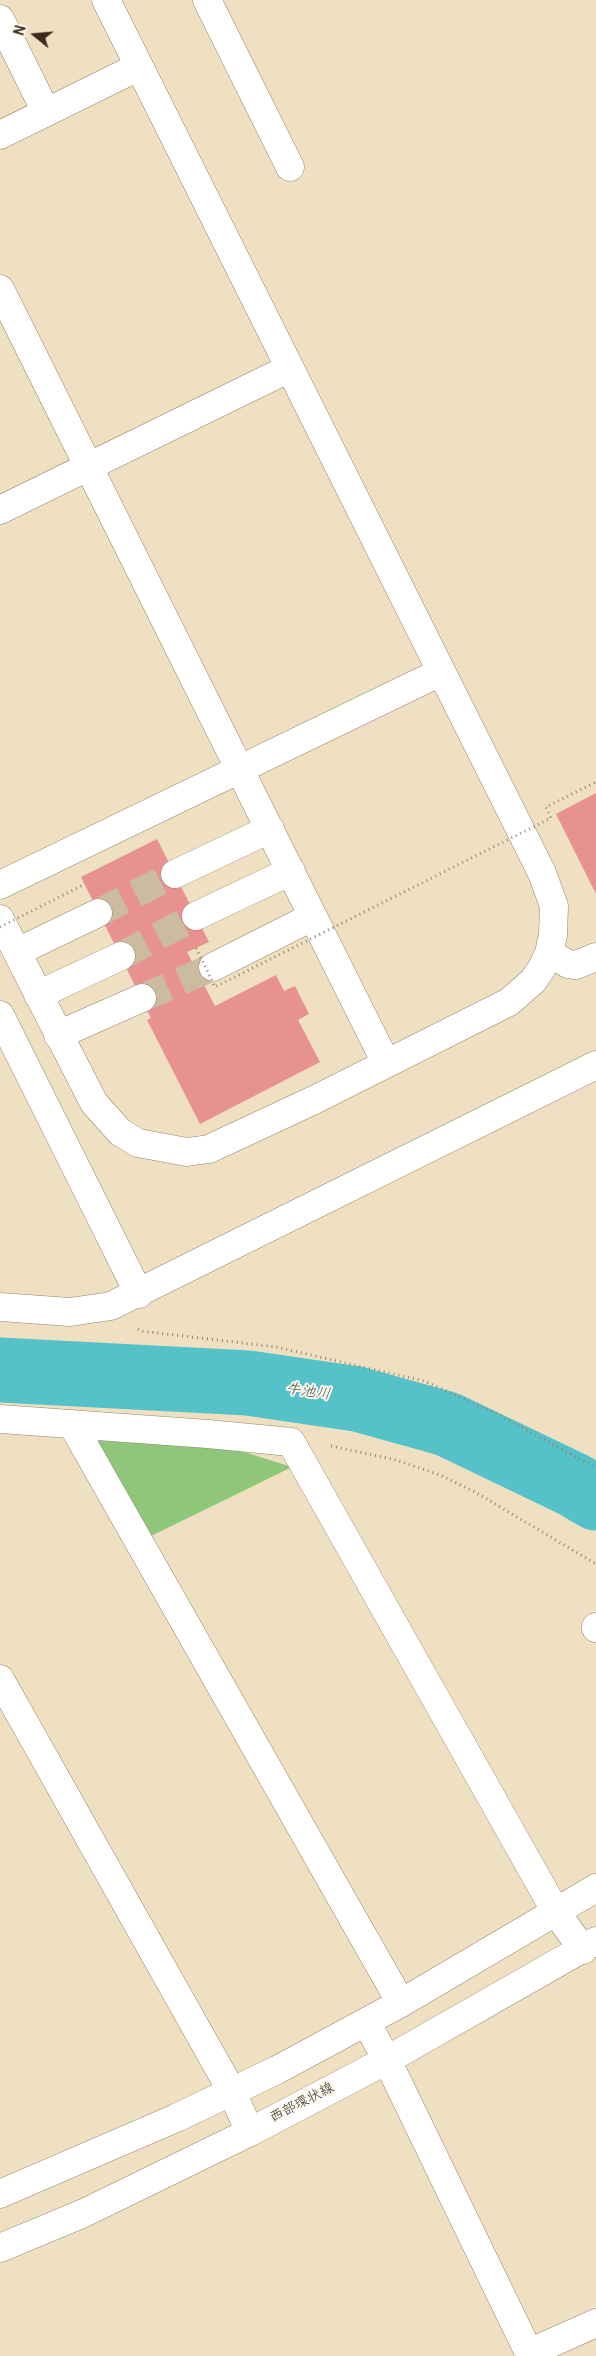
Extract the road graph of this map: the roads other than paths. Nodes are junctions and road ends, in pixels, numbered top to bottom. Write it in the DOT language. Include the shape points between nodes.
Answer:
graph roads {
  1 [pos="106,0"];
  2 [pos="206,0"];
  3 [pos="0,20"];
  4 [pos="138,67"];
  5 [pos="46,112"];
  6 [pos="0,135"];
  7 [pos="290,166"];
  8 [pos="0,289"];
  9 [pos="290,368"];
  10 [pos="89,467"];
  11 [pos="0,510"];
  12 [pos="440,672"];
  13 [pos="240,770"];
  14 [pos="270,829"];
  15 [pos="291,871"];
  16 [pos="174,874"];
  17 [pos="0,885"];
  18 [pos="98,913"];
  19 [pos="196,916"];
  20 [pos="312,917"];
  21 [pos="0,919"];
  22 [pos="16,952"];
  23 [pos="549,953"];
  24 [pos="120,956"];
  25 [pos="205,957"];
  26 [pos="596,958"];
  27 [pos="38,995"];
  28 [pos="142,998"];
  29 [pos="0,1015"];
  30 [pos="58,1035"];
  31 [pos="386,1064"];
  32 [pos="596,1064"];
  33 [pos="139,1294"];
  34 [pos="0,1307"];
  35 [pos="0,1419"];
  36 [pos="72,1424"];
  37 [pos="0,1678"];
  38 [pos="596,1888"];
  39 [pos="556,1912"];
  40 [pos="589,1945"];
  41 [pos="401,2003"];
  42 [pos="366,2022"];
  43 [pos="387,2060"];
  44 [pos="231,2090"];
  45 [pos="250,2132"];
  46 [pos="0,2194"];
  47 [pos="0,2248"];
  48 [pos="596,2323"];
  49 [pos="528,2355"];
  1 -- 4 [label="street"];
  2 -- 7 [label="street"];
  3 -- 5 [label="street"];
  4 -- 5 [label="street"];
  4 -- 9 [label="street"];
  5 -- 6 [label="street"];
  8 -- 10 [label="street"];
  9 -- 10 [label="street"];
  9 -- 12 [label="street"];
  10 -- 11 [label="street"];
  10 -- 13 [label="street"];
  12 -- 13 [label="street"];
  12 -- 23 [label="street" via="548,887 554,906"];
  13 -- 14 [label="street"];
  13 -- 17 [label="street"];
  14 -- 15 [label="street"];
  14 -- 16 [label="street"];
  15 -- 19 [label="street"];
  15 -- 20 [label="street"];
  18 -- 22 [label="street"];
  20 -- 25 [label="street"];
  20 -- 31 [label="street"];
  21 -- 22 [label="street"];
  22 -- 27 [label="street"];
  23 -- 26 [label="street" via="576,965"];
  23 -- 31 [label="street" via="533,981 509,1002"];
  24 -- 27 [label="street"];
  27 -- 30 [label="street"];
  28 -- 30 [label="street"];
  29 -- 33 [label="street"];
  30 -- 31 [label="street" via="94,1103 120,1132 138,1143 187,1152 209,1149"];
  32 -- 33 [label="street"];
  33 -- 34 [label="street" via="111,1306 70,1312"];
  35 -- 36 [label="street"];
  36 -- 39 [label="street" via="291,1442"];
  36 -- 41 [label="street"];
  37 -- 44 [label="street"];
  38 -- 39 [label="street"];
  39 -- 40 [label="street"];
  39 -- 41 [label="street"];
  40 -- 43 [label="street, 西部環状線"];
  41 -- 42 [label="street"];
  42 -- 43 [label="street"];
  42 -- 44 [label="street" via="277,2070"];
  43 -- 45 [label="street, 西部環状線"];
  43 -- 49 [label="street"];
  44 -- 45 [label="street"];
  44 -- 46 [label="street" via="176,2118"];
  45 -- 47 [label="street, 西部環状線" via="84,2213"];
  48 -- 49 [label="street"];
}
